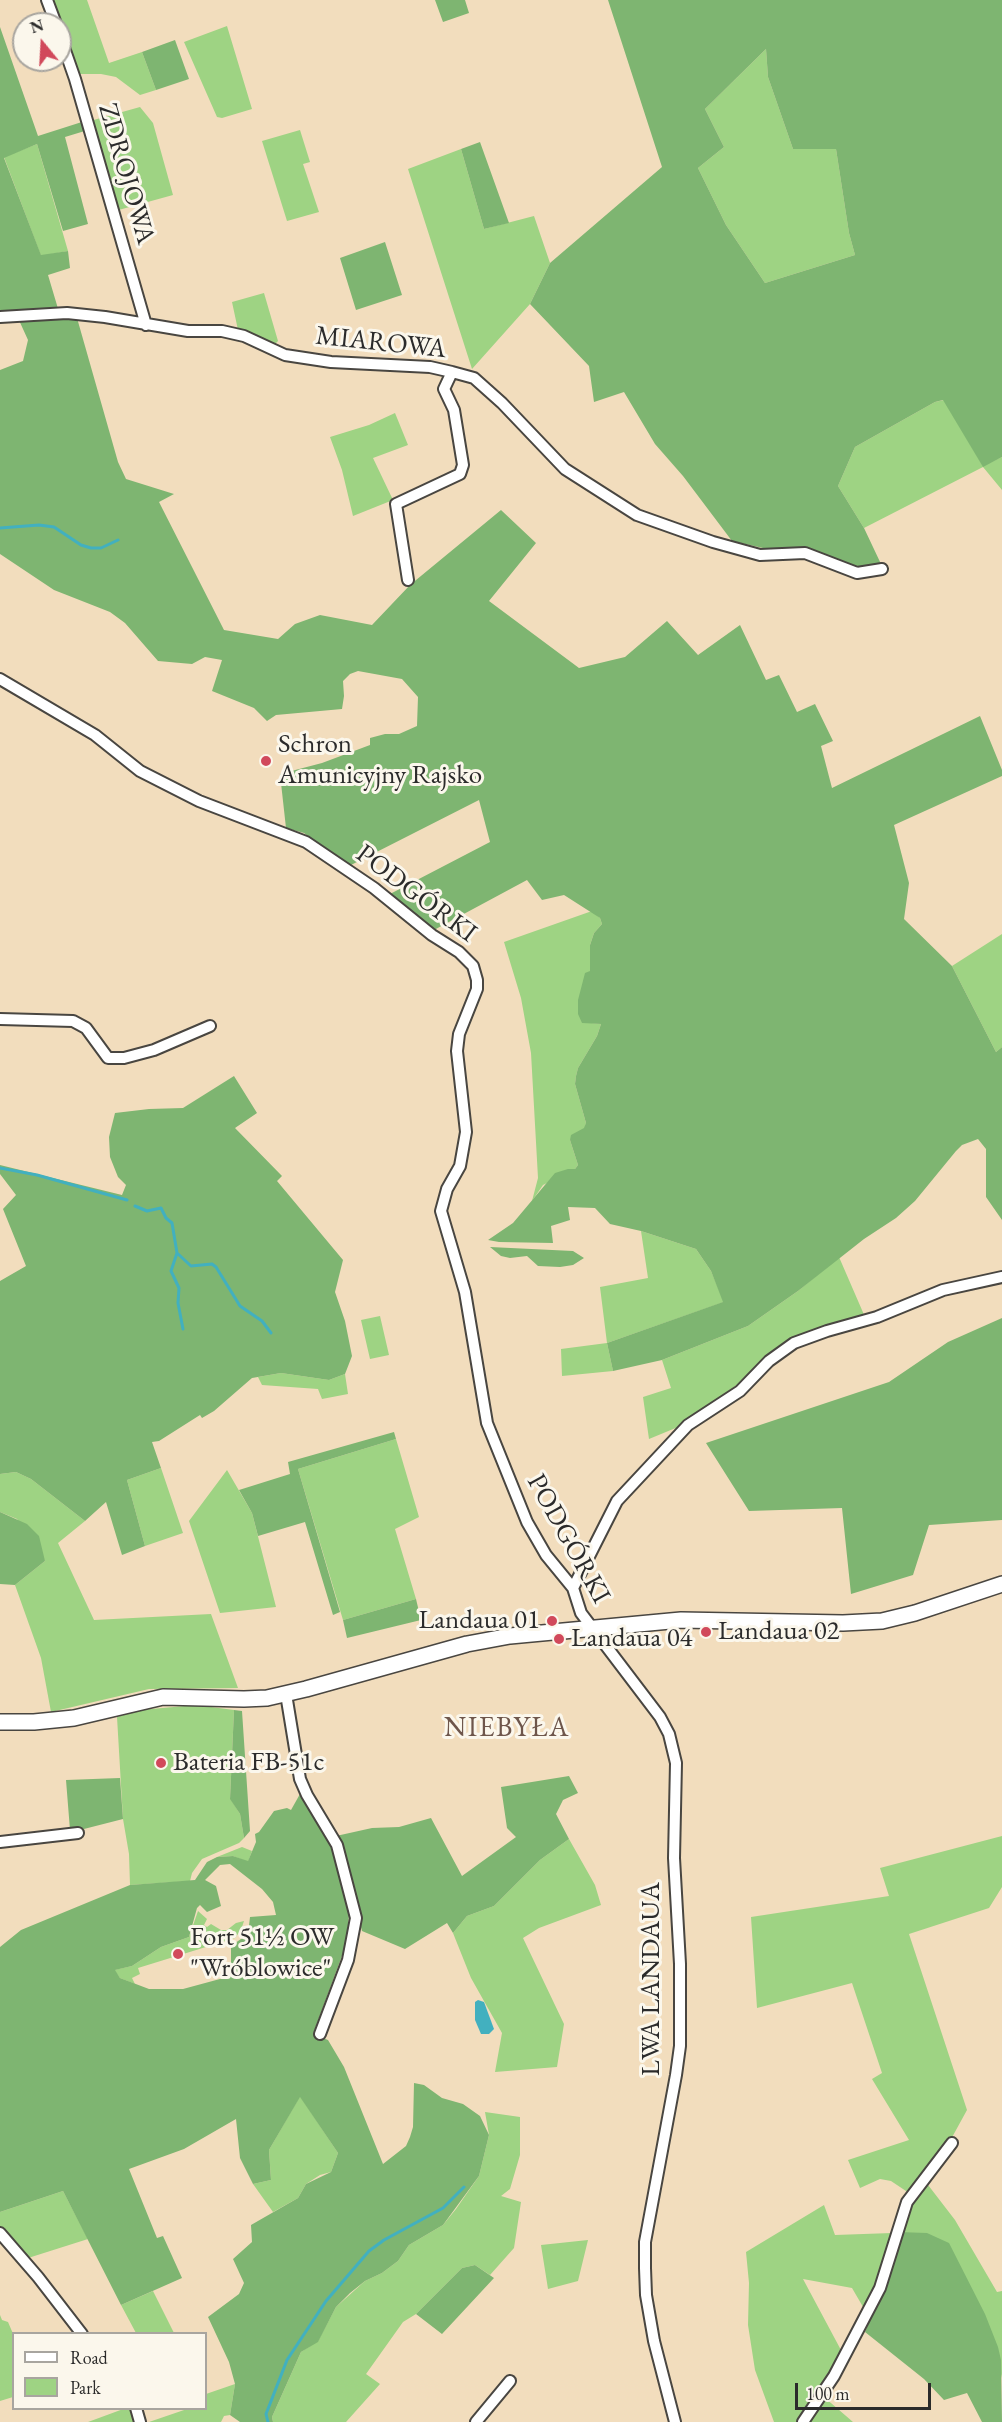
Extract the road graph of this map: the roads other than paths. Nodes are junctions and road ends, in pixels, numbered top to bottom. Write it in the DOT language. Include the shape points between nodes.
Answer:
graph roads {
  1 [pos="72,70"];
  2 [pos="0,317"];
  3 [pos="146,325"];
  4 [pos="452,372"];
  5 [pos="882,569"];
  6 [pos="408,580"];
  7 [pos="0,679"];
  8 [pos="0,1019"];
  9 [pos="210,1026"];
  10 [pos="1002,1276"];
  11 [pos="1002,1584"];
  12 [pos="573,1588"];
  13 [pos="592,1628"];
  14 [pos="286,1694"];
  15 [pos="0,1722"];
  16 [pos="78,1833"];
  17 [pos="0,1842"];
  18 [pos="320,2034"];
  19 [pos="952,2143"];
  20 [pos="0,2233"];
  21 [pos="80,2332"];
  22 [pos="510,2381"];
  23 [pos="476,2422"];
  24 [pos="675,2422"];
  25 [pos="803,2422"];
  1 -- 3 [label="street, ZDROJOWA"];
  2 -- 3 [label="street, MIAROWA" via="67,313"];
  3 -- 4 [label="street, MIAROWA" via="222,331 244,336 285,355"];
  4 -- 5 [label="street, MIAROWA" via="474,378 502,402 564,469 637,515 760,555 805,553 857,573"];
  4 -- 6 [label="street" via="444,389 454,410 463,465 460,474 396,504"];
  7 -- 12 [label="street, PODGÓRKI" via="95,735 140,771 199,801 306,842 374,888 473,966 477,989 459,1034 458,1051 466,1132 460,1166 447,1189 441,1211 465,1292 487,1423 527,1522 546,1555"];
  8 -- 9 [label="street" via="73,1021 86,1028 108,1058 154,1050"];
  10 -- 12 [label="street" via="943,1290 877,1317 794,1343 769,1361 740,1390 688,1425 617,1501"];
  11 -- 13 [label="street" via="915,1613 864,1623 681,1620"];
  12 -- 13 [label="street, PODGÓRKI" via="581,1613"];
  13 -- 14 [label="street" via="467,1644"];
  13 -- 24 [label="street, LWA LANDAUA" via="660,1717 676,1763 674,1858 680,2046 645,2242 649,2318"];
  14 -- 15 [label="street" via="244,1699 163,1697 74,1718"];
  14 -- 18 [label="street" via="300,1779 337,1845 356,1918 348,1960"];
  16 -- 17 [label="street"];
  19 -- 25 [label="street" via="907,2202 880,2288 834,2376"];
  20 -- 21 [label="street"];
  22 -- 23 [label="street"];
}
